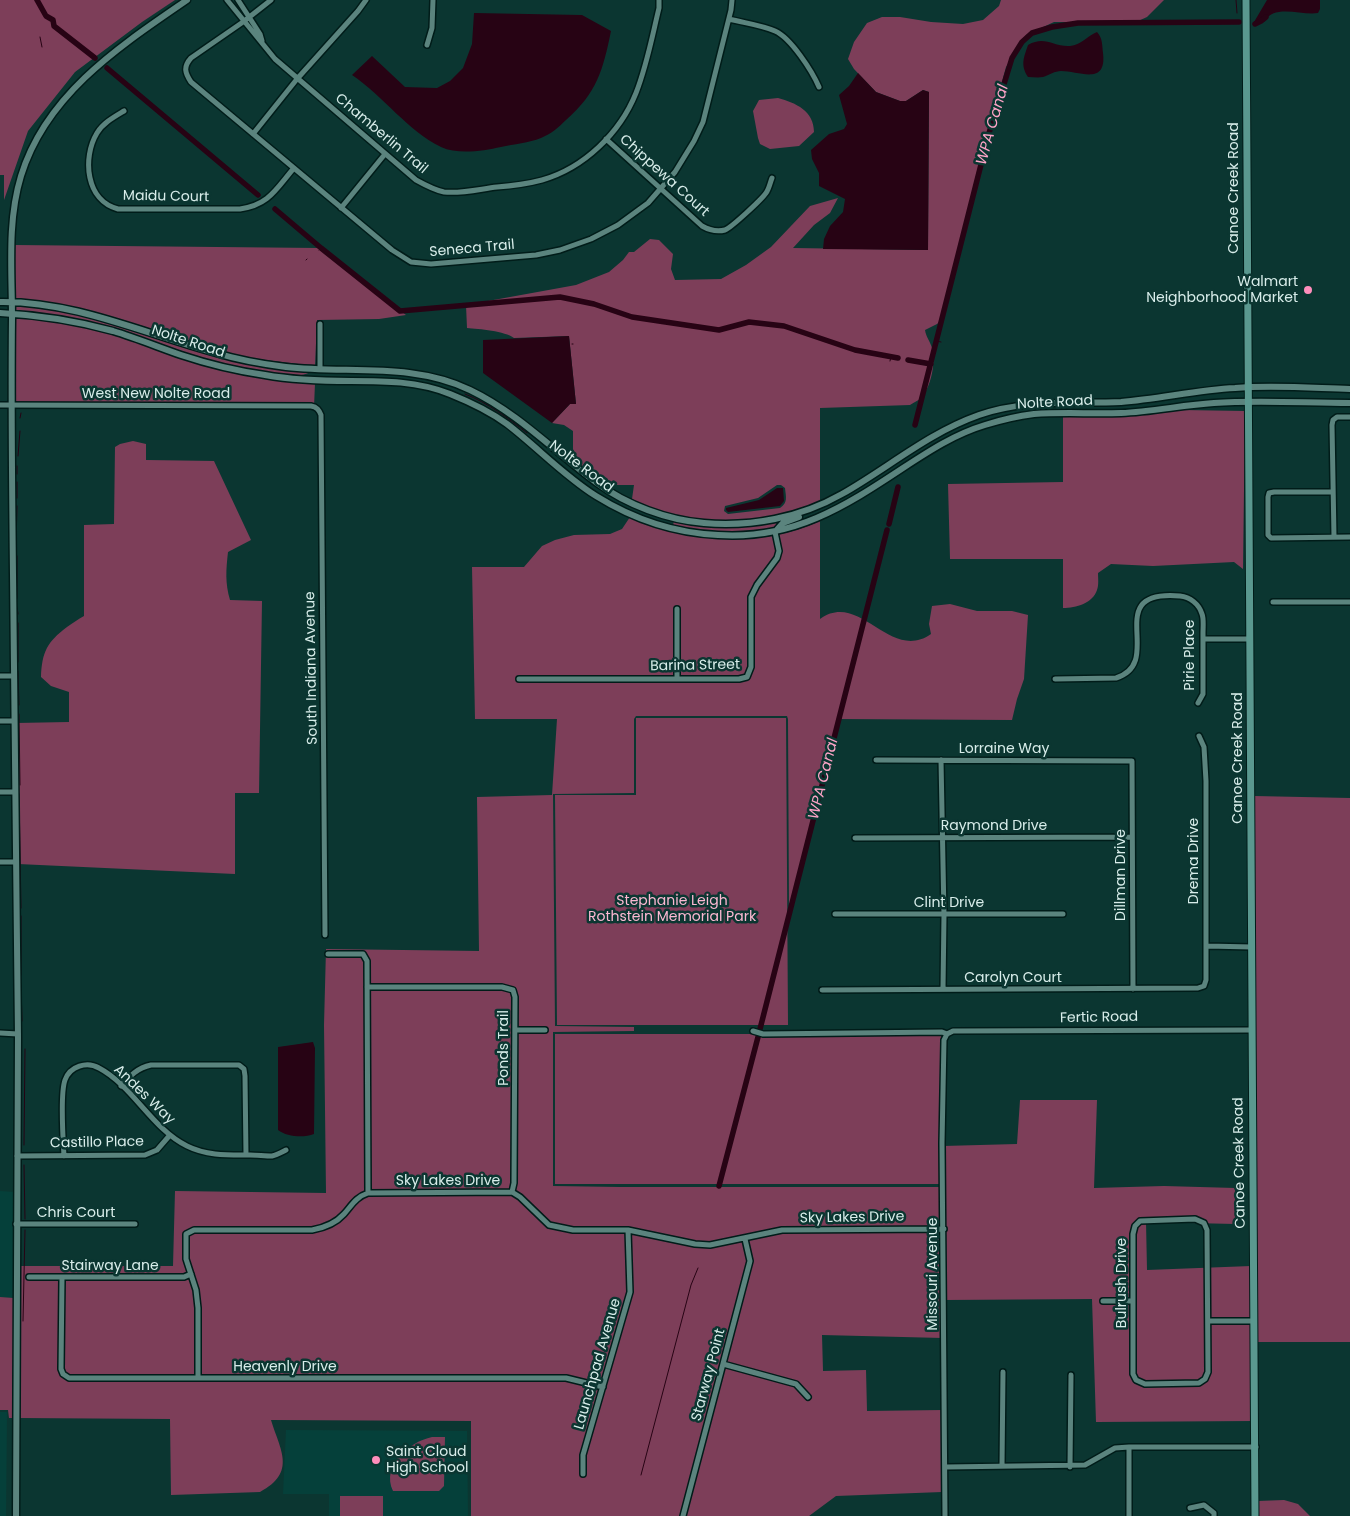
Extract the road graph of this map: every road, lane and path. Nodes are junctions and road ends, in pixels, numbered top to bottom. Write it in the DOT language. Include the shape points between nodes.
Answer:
graph roads {
  1 [pos="187,0"];
  2 [pos="227,0"];
  3 [pos="238,0"];
  4 [pos="271,0"];
  5 [pos="366,0"];
  6 [pos="433,0"];
  7 [pos="659,0"];
  8 [pos="732,0"];
  9 [pos="1246,0"];
  10 [pos="249,18"];
  11 [pos="729,18"];
  12 [pos="243,22"];
  13 [pos="263,44"];
  14 [pos="427,45"];
  15 [pos="297,79"];
  16 [pos="819,87"];
  17 [pos="124,111"];
  18 [pos="254,134"];
  19 [pos="606,140"];
  20 [pos="385,154"];
  21 [pos="294,168"];
  22 [pos="772,178"];
  23 [pos="660,189"];
  24 [pos="341,208"];
  25 [pos="12,301"];
  26 [pos="0,302"];
  27 [pos="0,314"];
  28 [pos="12,314"];
  29 [pos="320,324"];
  30 [pos="320,369"];
  31 [pos="298,380"];
  32 [pos="1248,387"];
  33 [pos="1350,389"];
  34 [pos="1248,402"];
  35 [pos="1350,403"];
  36 [pos="0,405"];
  37 [pos="11,405"];
  38 [pos="311,406"];
  39 [pos="1350,417"];
  40 [pos="933,437"];
  41 [pos="911,450"];
  42 [pos="927,453"];
  43 [pos="908,465"];
  44 [pos="1333,492"];
  45 [pos="823,504"];
  46 [pos="775,532"];
  47 [pos="1350,537"];
  48 [pos="1334,538"];
  49 [pos="1273,602"];
  50 [pos="1350,602"];
  51 [pos="677,609"];
  52 [pos="1203,639"];
  53 [pos="1250,639"];
  54 [pos="0,676"];
  55 [pos="14,676"];
  56 [pos="519,679"];
  57 [pos="677,679"];
  58 [pos="1055,679"];
  59 [pos="1198,703"];
  60 [pos="0,720"];
  61 [pos="13,720"];
  62 [pos="1199,736"];
  63 [pos="876,760"];
  64 [pos="941,760"];
  65 [pos="1132,761"];
  66 [pos="0,792"];
  67 [pos="15,792"];
  68 [pos="943,837"];
  69 [pos="1132,837"];
  70 [pos="856,838"];
  71 [pos="0,862"];
  72 [pos="15,862"];
  73 [pos="835,914"];
  74 [pos="1063,914"];
  75 [pos="944,915"];
  76 [pos="325,935"];
  77 [pos="1207,946"];
  78 [pos="1252,947"];
  79 [pos="328,954"];
  80 [pos="1204,986"];
  81 [pos="367,987"];
  82 [pos="943,989"];
  83 [pos="1133,989"];
  84 [pos="822,990"];
  85 [pos="515,1030"];
  86 [pos="545,1030"];
  87 [pos="1251,1030"];
  88 [pos="753,1031"];
  89 [pos="0,1033"];
  90 [pos="18,1034"];
  91 [pos="947,1034"];
  92 [pos="121,1086"];
  93 [pos="170,1135"];
  94 [pos="286,1150"];
  95 [pos="246,1155"];
  96 [pos="17,1156"];
  97 [pos="64,1156"];
  98 [pos="512,1192"];
  99 [pos="368,1193"];
  100 [pos="16,1224"];
  101 [pos="135,1224"];
  102 [pos="944,1229"];
  103 [pos="628,1230"];
  104 [pos="745,1239"];
  105 [pos="191,1274"];
  106 [pos="29,1277"];
  107 [pos="62,1278"];
  108 [pos="1103,1301"];
  109 [pos="1133,1301"];
  110 [pos="1208,1321"];
  111 [pos="1254,1321"];
  112 [pos="723,1364"];
  113 [pos="1003,1372"];
  114 [pos="1071,1375"];
  115 [pos="198,1378"];
  116 [pos="603,1387"];
  117 [pos="808,1397"];
  118 [pos="1129,1447"];
  119 [pos="1256,1447"];
  120 [pos="1002,1466"];
  121 [pos="1070,1466"];
  122 [pos="946,1467"];
  123 [pos="583,1474"];
  124 [pos="1190,1508"];
  125 [pos="16,1516"];
  126 [pos="683,1516"];
  127 [pos="945,1516"];
  128 [pos="1129,1516"];
  129 [pos="1214,1516"];
  130 [pos="1256,1516"];
  1 -- 25 [label="street" via="89,73 49,118 22,174 14,205"];
  2 -- 12 [label="street"];
  3 -- 10 [label="street"];
  4 -- 10 [label="street, Seneca Trail"];
  5 -- 15 [label="street"];
  6 -- 14 [label="street" via="432,28"];
  7 -- 19 [label="street, Chamberlin Trail" via="655,27 636,93 617,128"];
  8 -- 11 [label="street, Seneca Trail"];
  9 -- 32 [label="main road, Canoe Creek Road"];
  10 -- 12 [label="street, Seneca Trail"];
  10 -- 13 [label="street"];
  11 -- 16 [label="street" via="776,31 814,75"];
  11 -- 23 [label="street, Seneca Trail" via="703,122 675,172"];
  12 -- 13 [label="street"];
  12 -- 18 [label="street, Seneca Trail" via="191,58 185,70 191,82"];
  13 -- 15 [label="street, Chamberlin Trail"];
  15 -- 18 [label="street"];
  15 -- 20 [label="street, Chamberlin Trail"];
  17 -- 21 [label="street, Maidu Court" via="105,122 88,154 92,186 97,196 109,206 118,209 251,208 266,200"];
  18 -- 21 [label="street, Seneca Trail"];
  19 -- 20 [label="street, Chamberlin Trail" via="582,160 544,180 460,191 444,192 430,187 416,180"];
  19 -- 23 [label="street, Chippewa Court"];
  20 -- 24 [label="street"];
  21 -- 24 [label="street, Seneca Trail"];
  22 -- 23 [label="street, Chippewa Court" via="766,194 732,226 716,231 702,226"];
  23 -- 24 [label="street, Seneca Trail" via="648,203 618,226 560,250 431,264 411,262"];
  25 -- 26 [label="street, Nolte Road"];
  25 -- 28 [label="street"];
  25 -- 30 [label="street, Nolte Road" via="71,310 216,354"];
  27 -- 28 [label="street, Nolte Road"];
  28 -- 31 [label="street, Nolte Road" via="110,330 227,368"];
  28 -- 37 [label="street"];
  29 -- 30 [label="street"];
  30 -- 31 [label="street"];
  30 -- 45 [label="street, Nolte Road" via="416,373 467,388 495,403 600,485 662,515 701,523 740,524 777,519"];
  31 -- 46 [label="street, Nolte Road" via="388,381 444,392 479,406 595,495 626,512 658,525 719,536"];
  32 -- 33 [label="street, Nolte Road"];
  32 -- 34 [label="main road, Canoe Creek Road"];
  32 -- 40 [label="street, Nolte Road" via="1121,402 1015,406 977,416"];
  34 -- 35 [label="street, Nolte Road"];
  34 -- 42 [label="street, Nolte Road" via="1122,413 1015,417 958,435"];
  34 -- 53 [label="main road, Canoe Creek Road"];
  36 -- 37 [label="street, West New Nolte Road"];
  37 -- 38 [label="street, West New Nolte Road"];
  37 -- 55 [label="street"];
  38 -- 76 [label="street, South Indiana Avenue" via="315,406 321,415"];
  39 -- 44 [label="street" via="1333,420"];
  40 -- 41 [label="street, Nolte Road"];
  40 -- 42 [label="street"];
  41 -- 43 [label="street"];
  41 -- 45 [label="street, Nolte Road"];
  42 -- 43 [label="street, Nolte Road"];
  43 -- 46 [label="street, Nolte Road" via="843,507"];
  44 -- 48 [label="street"];
  44 -- 48 [label="street" via="1269,494 1268,534 1270,538"];
  45 -- 46 [label="street" via="818,511 783,523"];
  46 -- 57 [label="street, Barina Street" via="777,558 752,597 749,674 739,679"];
  47 -- 48 [label="street"];
  49 -- 50 [label="street"];
  51 -- 57 [label="street"];
  52 -- 53 [label="street"];
  52 -- 58 [label="street, Pirie Place" via="1202,615 1192,599 1154,596 1144,601 1138,610 1137,660 1125,675"];
  52 -- 59 [label="street, Pirie Place" via="1203,694"];
  53 -- 78 [label="main road, Canoe Creek Road"];
  54 -- 55 [label="street"];
  55 -- 61 [label="street"];
  56 -- 57 [label="street, Barina Street"];
  60 -- 61 [label="street"];
  61 -- 67 [label="street"];
  62 -- 77 [label="street, Drema Drive" via="1204,747 1206,781"];
  63 -- 64 [label="street, Lorraine Way"];
  64 -- 65 [label="street, Lorraine Way"];
  64 -- 68 [label="street"];
  65 -- 69 [label="street, Dillman Drive"];
  66 -- 67 [label="street"];
  67 -- 72 [label="street"];
  68 -- 69 [label="street, Raymond Drive"];
  68 -- 70 [label="street, Raymond Drive"];
  68 -- 75 [label="street"];
  69 -- 83 [label="street, Dillman Drive"];
  71 -- 72 [label="street"];
  72 -- 90 [label="street"];
  73 -- 75 [label="street, Clint Drive"];
  74 -- 75 [label="street, Clint Drive"];
  75 -- 82 [label="street"];
  77 -- 78 [label="street"];
  77 -- 80 [label="street, Drema Drive"];
  78 -- 87 [label="main road, Canoe Creek Road"];
  79 -- 81 [label="street" via="363,954 367,961"];
  80 -- 83 [label="street, Carolyn Court"];
  81 -- 85 [label="street, Ponds Trail" via="502,987 513,990"];
  81 -- 99 [label="street"];
  82 -- 83 [label="street, Carolyn Court"];
  82 -- 84 [label="street, Carolyn Court"];
  85 -- 86 [label="street"];
  85 -- 98 [label="street, Ponds Trail"];
  87 -- 91 [label="street, Fertic Road" via="953,1031"];
  87 -- 111 [label="main road, Canoe Creek Road"];
  88 -- 91 [label="street, Fertic Road" via="762,1034"];
  89 -- 90 [label="street"];
  90 -- 96 [label="street"];
  91 -- 102 [label="street, Missouri Avenue" via="944,1040 942,1143"];
  92 -- 93 [label="street, Andes Way"];
  92 -- 95 [label="street" via="142,1067 151,1065 239,1065 245,1076"];
  92 -- 97 [label="street, Andes Way" via="112,1076 94,1066 82,1065 69,1072 63,1085"];
  93 -- 95 [label="street, Andes Way" via="203,1153"];
  93 -- 97 [label="street, Castillo Place" via="157,1150 146,1155"];
  94 -- 95 [label="street, Andes Way" via="274,1156"];
  96 -- 97 [label="street, Castillo Place"];
  96 -- 100 [label="street"];
  98 -- 99 [label="street, Sky Lakes Drive"];
  98 -- 103 [label="street, Sky Lakes Drive" via="549,1225 573,1230"];
  99 -- 105 [label="street" via="360,1196 342,1216 322,1228 189,1232 186,1234 186,1259"];
  100 -- 101 [label="street, Chris Court"];
  100 -- 125 [label="street"];
  102 -- 104 [label="street, Sky Lakes Drive" via="782,1230"];
  102 -- 122 [label="street, Missouri Avenue"];
  103 -- 104 [label="street, Sky Lakes Drive" via="695,1244"];
  103 -- 116 [label="street, Launchpad Avenue" via="630,1292"];
  104 -- 112 [label="street, Starway Point" via="750,1261"];
  105 -- 107 [label="street, Stairway Lane" via="184,1277"];
  105 -- 115 [label="street" via="198,1308"];
  106 -- 107 [label="street, Stairway Lane"];
  107 -- 115 [label="street, Heavenly Drive" via="63,1374 69,1378"];
  108 -- 109 [label="street"];
  109 -- 110 [label="street, Bulrush Drive" via="1133,1374 1136,1380 1145,1384 1198,1383 1205,1379 1208,1372"];
  109 -- 110 [label="street, Bulrush Drive" via="1135,1226 1140,1221 1195,1219 1204,1223 1207,1230"];
  110 -- 111 [label="street"];
  111 -- 119 [label="main road, Canoe Creek Road"];
  112 -- 117 [label="street" via="796,1384"];
  112 -- 126 [label="street, Starway Point"];
  113 -- 120 [label="street"];
  114 -- 121 [label="street"];
  115 -- 116 [label="street, Heavenly Drive" via="566,1378"];
  116 -- 123 [label="street, Launchpad Avenue" via="583,1455"];
  118 -- 119 [label="street"];
  118 -- 121 [label="street" via="1115,1448 1085,1466"];
  118 -- 128 [label="street"];
  119 -- 130 [label="main road, Canoe Creek Road"];
  120 -- 121 [label="street"];
  120 -- 122 [label="street"];
  122 -- 127 [label="street, Missouri Avenue"];
  124 -- 129 [label="street" via="1204,1505"];
}
